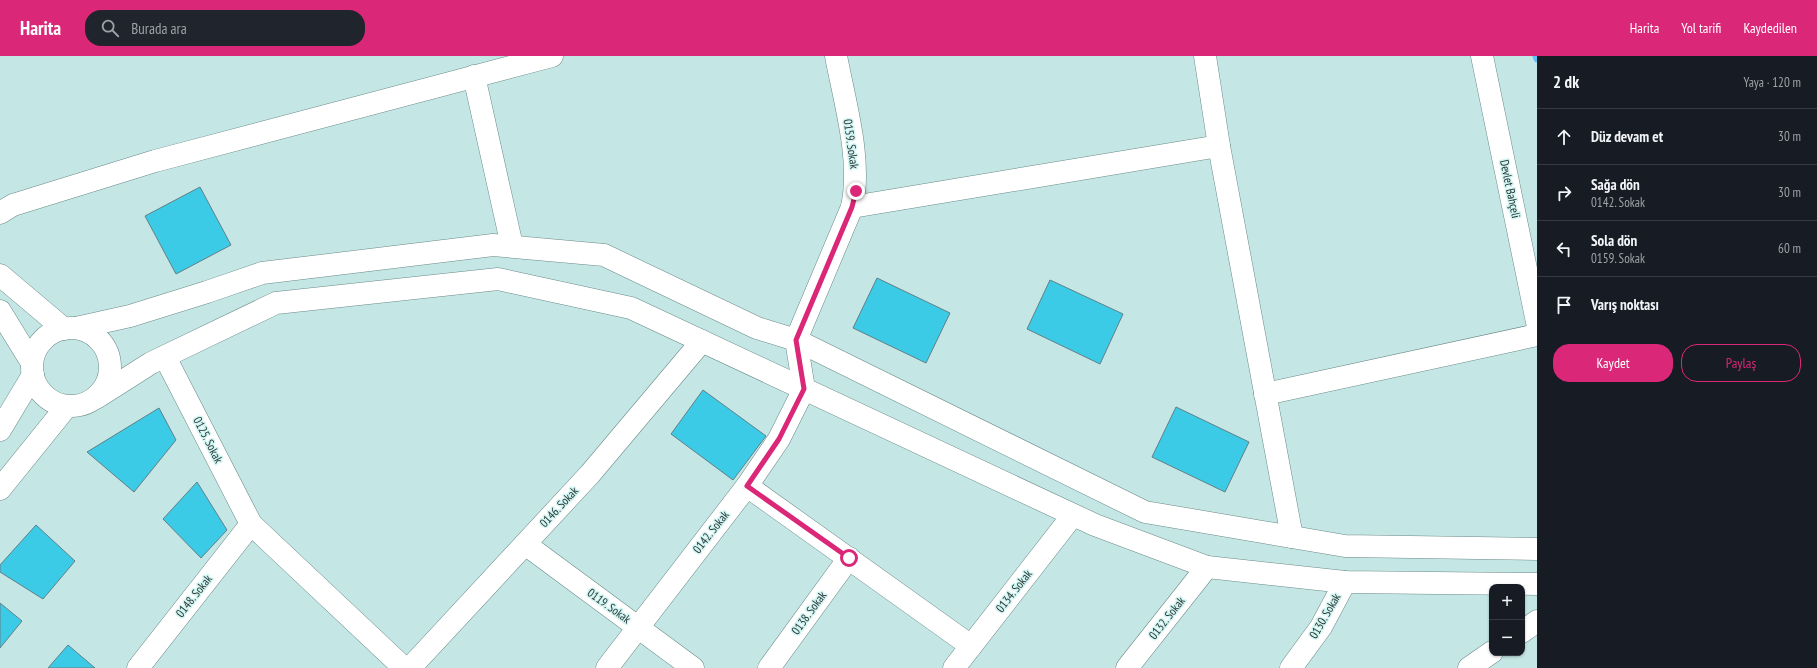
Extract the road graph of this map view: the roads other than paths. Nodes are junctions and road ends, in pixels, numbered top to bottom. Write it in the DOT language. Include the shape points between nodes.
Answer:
graph roads {
  1 [pos="552,56"];
  2 [pos="836,56"];
  3 [pos="1205,56"];
  4 [pos="1482,56"];
  5 [pos="474,76"];
  6 [pos="1219,146"];
  7 [pos="852,207"];
  8 [pos="0,213"];
  9 [pos="512,246"];
  10 [pos="0,275"];
  11 [pos="0,311"];
  12 [pos="1537,322"];
  13 [pos="70,329"];
  14 [pos="1537,335"];
  15 [pos="796,340"];
  16 [pos="702,341"];
  17 [pos="165,357"];
  18 [pos="33,369"];
  19 [pos="804,389"];
  20 [pos="1265,394"];
  21 [pos="96,398"];
  22 [pos="67,406"];
  23 [pos="0,430"];
  24 [pos="747,486"];
  25 [pos="0,489"];
  26 [pos="1073,515"];
  27 [pos="251,524"];
  28 [pos="1292,537"];
  29 [pos="525,544"];
  30 [pos="1537,549"];
  31 [pos="849,558"];
  32 [pos="1207,567"];
  33 [pos="1344,582"];
  34 [pos="1537,584"];
  35 [pos="1537,621"];
  36 [pos="638,627"];
  37 [pos="1525,630"];
  38 [pos="971,646"];
  39 [pos="1489,654"];
  40 [pos="138,668"];
  41 [pos="404,668"];
  42 [pos="410,668"];
  43 [pos="607,668"];
  44 [pos="693,668"];
  45 [pos="769,668"];
  46 [pos="954,668"];
  47 [pos="1127,668"];
  48 [pos="1291,668"];
  49 [pos="1470,668"];
  1 -- 5 [label="street"];
  2 -- 7 [label="street, 0159. Sokak" via="856,163 856,191"];
  3 -- 6 [label="street"];
  4 -- 12 [label="street, Devlet Bahçeli"];
  5 -- 8 [label="street" via="155,161 13,205"];
  5 -- 9 [label="street"];
  6 -- 7 [label="street"];
  6 -- 20 [label="street"];
  7 -- 15 [label="street, 0159. Sokak"];
  9 -- 13 [label="street" via="493,245 262,273 137,314"];
  9 -- 15 [label="street" via="604,255 758,328"];
  10 -- 13 [label="street"];
  11 -- 18 [label="street"];
  13 -- 18 [label="street" via="52,333 43,341 36,351"];
  13 -- 21 [label="street" via="89,332 107,351 111,363 110,376 105,388"];
  14 -- 20 [label="street"];
  15 -- 19 [label="street"];
  15 -- 28 [label="street" via="1145,512"];
  16 -- 17 [label="street" via="631,308 498,279 276,303"];
  16 -- 19 [label="street"];
  16 -- 29 [label="street, 0146. Sokak" via="590,474"];
  17 -- 21 [label="street"];
  17 -- 27 [label="street, 0125. Sokak"];
  18 -- 22 [label="street" via="37,386 45,396 55,403"];
  18 -- 23 [label="street"];
  19 -- 24 [label="street, 0142. Sokak" via="779,439"];
  19 -- 26 [label="street"];
  20 -- 28 [label="street"];
  21 -- 22 [label="street" via="77,406"];
  22 -- 25 [label="street"];
  24 -- 31 [label="street"];
  24 -- 36 [label="street, 0142. Sokak"];
  26 -- 32 [label="street"];
  26 -- 38 [label="street, 0134. Sokak"];
  27 -- 40 [label="street, 0148. Sokak"];
  27 -- 41 [label="street, 0125. Sokak"];
  28 -- 30 [label="street" via="1345,546"];
  29 -- 36 [label="street, 0119. Sokak"];
  29 -- 42 [label="street, 0146. Sokak"];
  31 -- 38 [label="street"];
  31 -- 45 [label="street, 0138. Sokak"];
  32 -- 33 [label="street"];
  32 -- 47 [label="street, 0132. Sokak"];
  33 -- 34 [label="street"];
  33 -- 48 [label="street, 0130. Sokak" via="1321,627"];
  35 -- 37 [label="street"];
  36 -- 43 [label="street, 0142. Sokak"];
  36 -- 44 [label="street, 0119. Sokak"];
  38 -- 46 [label="street, 0134. Sokak"];
  39 -- 49 [label="street"];
}
